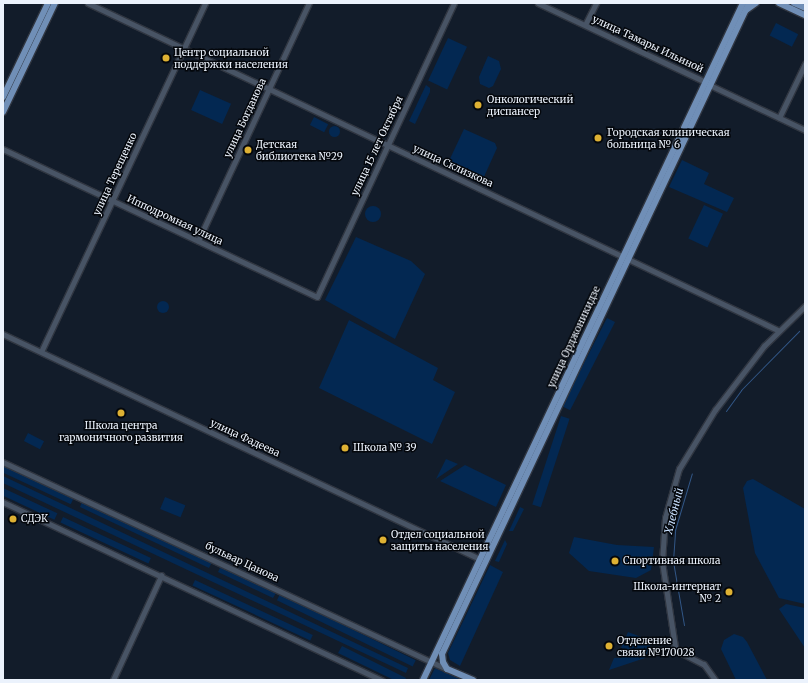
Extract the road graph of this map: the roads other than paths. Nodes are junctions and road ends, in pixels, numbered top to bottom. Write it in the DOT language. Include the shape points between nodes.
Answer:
graph roads {
  1 [pos="48,3"];
  2 [pos="54,3"];
  3 [pos="88,3"];
  4 [pos="205,3"];
  5 [pos="309,3"];
  6 [pos="454,3"];
  7 [pos="538,3"];
  8 [pos="596,3"];
  9 [pos="749,3"];
  10 [pos="756,3"];
  11 [pos="779,3"];
  12 [pos="794,3"];
  13 [pos="742,6"];
  14 [pos="805,8"];
  15 [pos="805,15"];
  16 [pos="585,25"];
  17 [pos="183,48"];
  18 [pos="805,64"];
  19 [pos="708,84"];
  20 [pos="268,89"];
  21 [pos="3,97"];
  22 [pos="3,112"];
  23 [pos="780,118"];
  24 [pos="805,130"];
  25 [pos="387,145"];
  26 [pos="3,149"];
  27 [pos="112,201"];
  28 [pos="198,241"];
  29 [pos="626,258"];
  30 [pos="317,298"];
  31 [pos="805,306"];
  32 [pos="778,330"];
  33 [pos="3,334"];
  34 [pos="41,352"];
  35 [pos="3,462"];
  36 [pos="514,487"];
  37 [pos="517,495"];
  38 [pos="3,502"];
  39 [pos="480,559"];
  40 [pos="161,576"];
  41 [pos="432,661"];
  42 [pos="447,669"];
  43 [pos="112,680"];
  44 [pos="382,680"];
  45 [pos="423,680"];
  46 [pos="473,680"];
  47 [pos="716,680"];
  1 -- 21 [label="main road"];
  2 -- 22 [label="main road"];
  3 -- 17 [label="street, улица Склизкова"];
  4 -- 17 [label="street, улица Терещенко"];
  5 -- 20 [label="street, улица Богданова"];
  6 -- 25 [label="street, улица 15 лет Октября"];
  7 -- 16 [label="street, улица Тамары Ильиной"];
  8 -- 16 [label="street"];
  9 -- 13 [label="main road, улица Орджоникидзе"];
  10 -- 13 [label="main road"];
  11 -- 15 [label="main road"];
  12 -- 14 [label="main road"];
  13 -- 19 [label="main road, улица Орджоникидзе"];
  16 -- 19 [label="street, улица Тамары Ильиной"];
  17 -- 20 [label="street, улица Склизкова"];
  17 -- 27 [label="street, улица Терещенко"];
  18 -- 23 [label="street"];
  19 -- 23 [label="street, улица Тамары Ильиной"];
  19 -- 29 [label="main road, улица Орджоникидзе"];
  20 -- 25 [label="street, улица Склизкова"];
  20 -- 28 [label="street, улица Богданова"];
  23 -- 24 [label="street, улица Тамары Ильиной"];
  25 -- 29 [label="street, улица Склизкова"];
  25 -- 30 [label="street, улица 15 лет Октября"];
  26 -- 27 [label="street, Ипподромная улица"];
  27 -- 28 [label="street, Ипподромная улица"];
  27 -- 34 [label="street, улица Терещенко"];
  28 -- 30 [label="street, Ипподромная улица"];
  29 -- 32 [label="street, улица Склизкова"];
  29 -- 36 [label="main road, улица Орджоникидзе"];
  29 -- 37 [label="main road, улица Орджоникидзе"];
  31 -- 32 [label="street"];
  32 -- 47 [label="street" via="725,396 682,464 664,518 662,562 675,647 678,652 704,665"];
  33 -- 34 [label="street, улица Фадеева"];
  34 -- 39 [label="street, улица Фадеева"];
  35 -- 41 [label="street, бульвар Цанова"];
  36 -- 37 [label="main road"];
  36 -- 39 [label="main road, улица Орджоникидзе"];
  37 -- 42 [label="main road, улица Орджоникидзе" via="442,654"];
  38 -- 40 [label="street"];
  39 -- 41 [label="main road, улица Орджоникидзе"];
  40 -- 43 [label="street"];
  40 -- 44 [label="street"];
  41 -- 42 [label="street, бульвар Цанова"];
  41 -- 45 [label="main road, улица Орджоникидзе"];
  42 -- 46 [label="main road, бульвар Цанова"];
}
